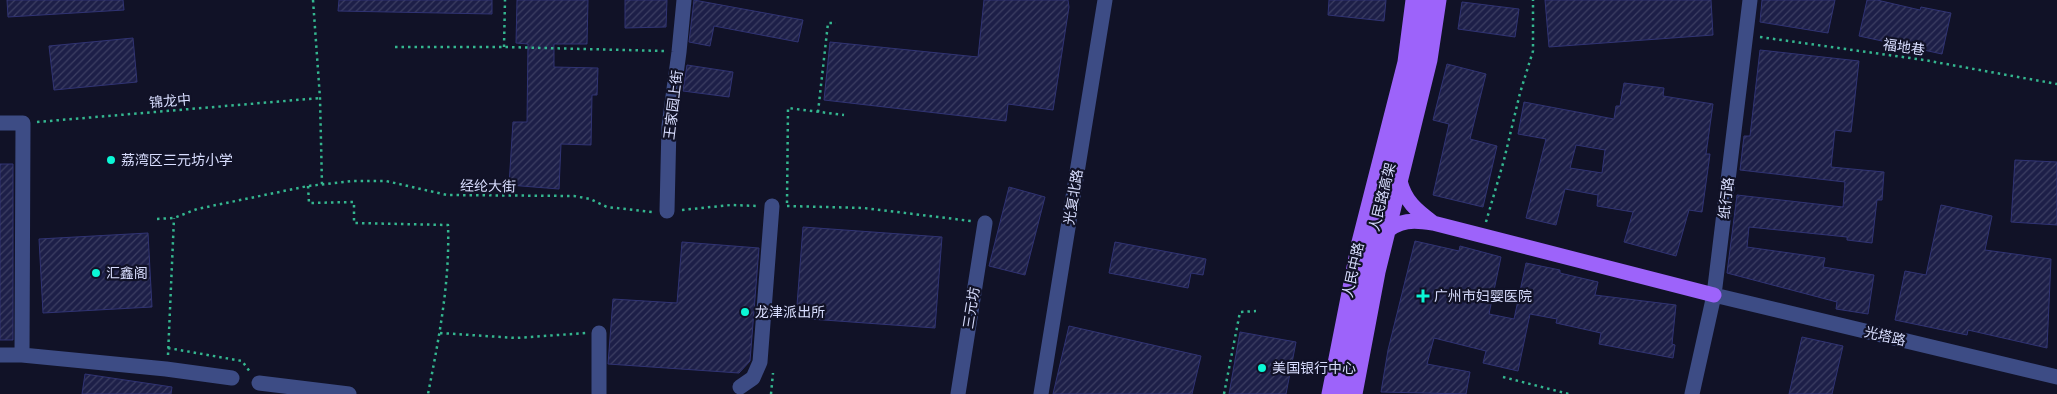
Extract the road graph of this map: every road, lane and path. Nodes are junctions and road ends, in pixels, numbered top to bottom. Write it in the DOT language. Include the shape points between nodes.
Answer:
graph roads {
  1 [pos="312,0"];
  2 [pos="505,0"];
  3 [pos="684,0"];
  4 [pos="1105,0"];
  5 [pos="1413,0"];
  6 [pos="1426,0"];
  7 [pos="1439,0"];
  8 [pos="1533,0"];
  9 [pos="1750,0"];
  10 [pos="836,23"];
  11 [pos="1747,35"];
  12 [pos="395,46"];
  13 [pos="504,47"];
  14 [pos="679,52"];
  15 [pos="2057,84"];
  16 [pos="320,98"];
  17 [pos="1407,98"];
  18 [pos="818,112"];
  19 [pos="844,115"];
  20 [pos="0,123"];
  21 [pos="23,123"];
  22 [pos="322,185"];
  23 [pos="308,186"];
  24 [pos="772,206"];
  25 [pos="787,206"];
  26 [pos="667,211"];
  27 [pos="174,218"];
  28 [pos="157,219"];
  29 [pos="985,223"];
  30 [pos="1433,223"];
  31 [pos="1484,230"];
  32 [pos="1366,261"];
  33 [pos="1714,295"];
  34 [pos="1256,311"];
  35 [pos="600,332"];
  36 [pos="440,333"];
  37 [pos="168,348"];
  38 [pos="0,354"];
  39 [pos="22,355"];
  40 [pos="166,369"];
  41 [pos="1503,377"];
  42 [pos="2057,377"];
  43 [pos="232,378"];
  44 [pos="259,383"];
  45 [pos="740,387"];
  46 [pos="349,394"];
  47 [pos="428,394"];
  48 [pos="599,394"];
  49 [pos="958,394"];
  50 [pos="1041,394"];
  51 [pos="1224,394"];
  52 [pos="1329,394"];
  53 [pos="1342,394"];
  54 [pos="1354,394"];
  55 [pos="1569,394"];
  56 [pos="1692,394"];
  1 -- 16 [label="path"];
  2 -- 13 [label="path"];
  3 -- 14 [label="street, 王家园上街"];
  4 -- 50 [label="street, 光复北路"];
  5 -- 52 [label="main road, 人民中路" via="1405,62 1359,242"];
  6 -- 17 [label="main road, 人民路高架" via="1420,46"];
  7 -- 54 [label="main road, 人民中路" via="1430,60 1378,272"];
  8 -- 31 [label="path" via="1533,51"];
  9 -- 11 [label="street, 纸行路"];
  10 -- 18 [label="path" via="828,23"];
  11 -- 15 [label="path, 福地巷" via="1924,60"];
  11 -- 33 [label="street, 纸行路"];
  12 -- 13 [label="path"];
  13 -- 14 [label="path"];
  14 -- 26 [label="street, 王家园上街" via="668,126"];
  16 -- 21 [label="path, 锦龙中"];
  16 -- 22 [label="path"];
  17 -- 30 [label="main road" via="1398,173 1408,202"];
  17 -- 32 [label="main road, 人民路高架"];
  18 -- 19 [label="path"];
  18 -- 25 [label="path" via="788,108"];
  20 -- 21 [label="street"];
  21 -- 39 [label="street"];
  22 -- 23 [label="path, 经纶大街"];
  22 -- 26 [label="path, 经纶大街" via="386,181 447,194 574,196 608,207 644,212"];
  23 -- 27 [label="path, 经纶大街" via="197,209"];
  23 -- 36 [label="path" via="309,203 354,202 354,223 448,225 449,252"];
  24 -- 25 [label="path, 经纶大街"];
  24 -- 26 [label="path, 经纶大街" via="730,205"];
  24 -- 45 [label="street" via="760,362 753,378"];
  25 -- 29 [label="path, 经纶大街" via="864,208"];
  27 -- 28 [label="path, 经纶大街"];
  27 -- 37 [label="path"];
  29 -- 49 [label="street, 三元坊"];
  30 -- 32 [label="main road" via="1409,221 1395,224 1379,240"];
  30 -- 33 [label="main road"];
  32 -- 53 [label="main road, 人民路高架"];
  33 -- 42 [label="street, 光塔路"];
  33 -- 56 [label="street, 纸行路"];
  34 -- 51 [label="path" via="1240,312"];
  35 -- 36 [label="path" via="516,338"];
  35 -- 48 [label="street"];
  36 -- 47 [label="path"];
  37 -- 40 [label="path"];
  37 -- 44 [label="path" via="242,361"];
  38 -- 39 [label="street"];
  39 -- 40 [label="street"];
  40 -- 43 [label="street"];
  41 -- 55 [label="path"];
  44 -- 46 [label="street"];
}
